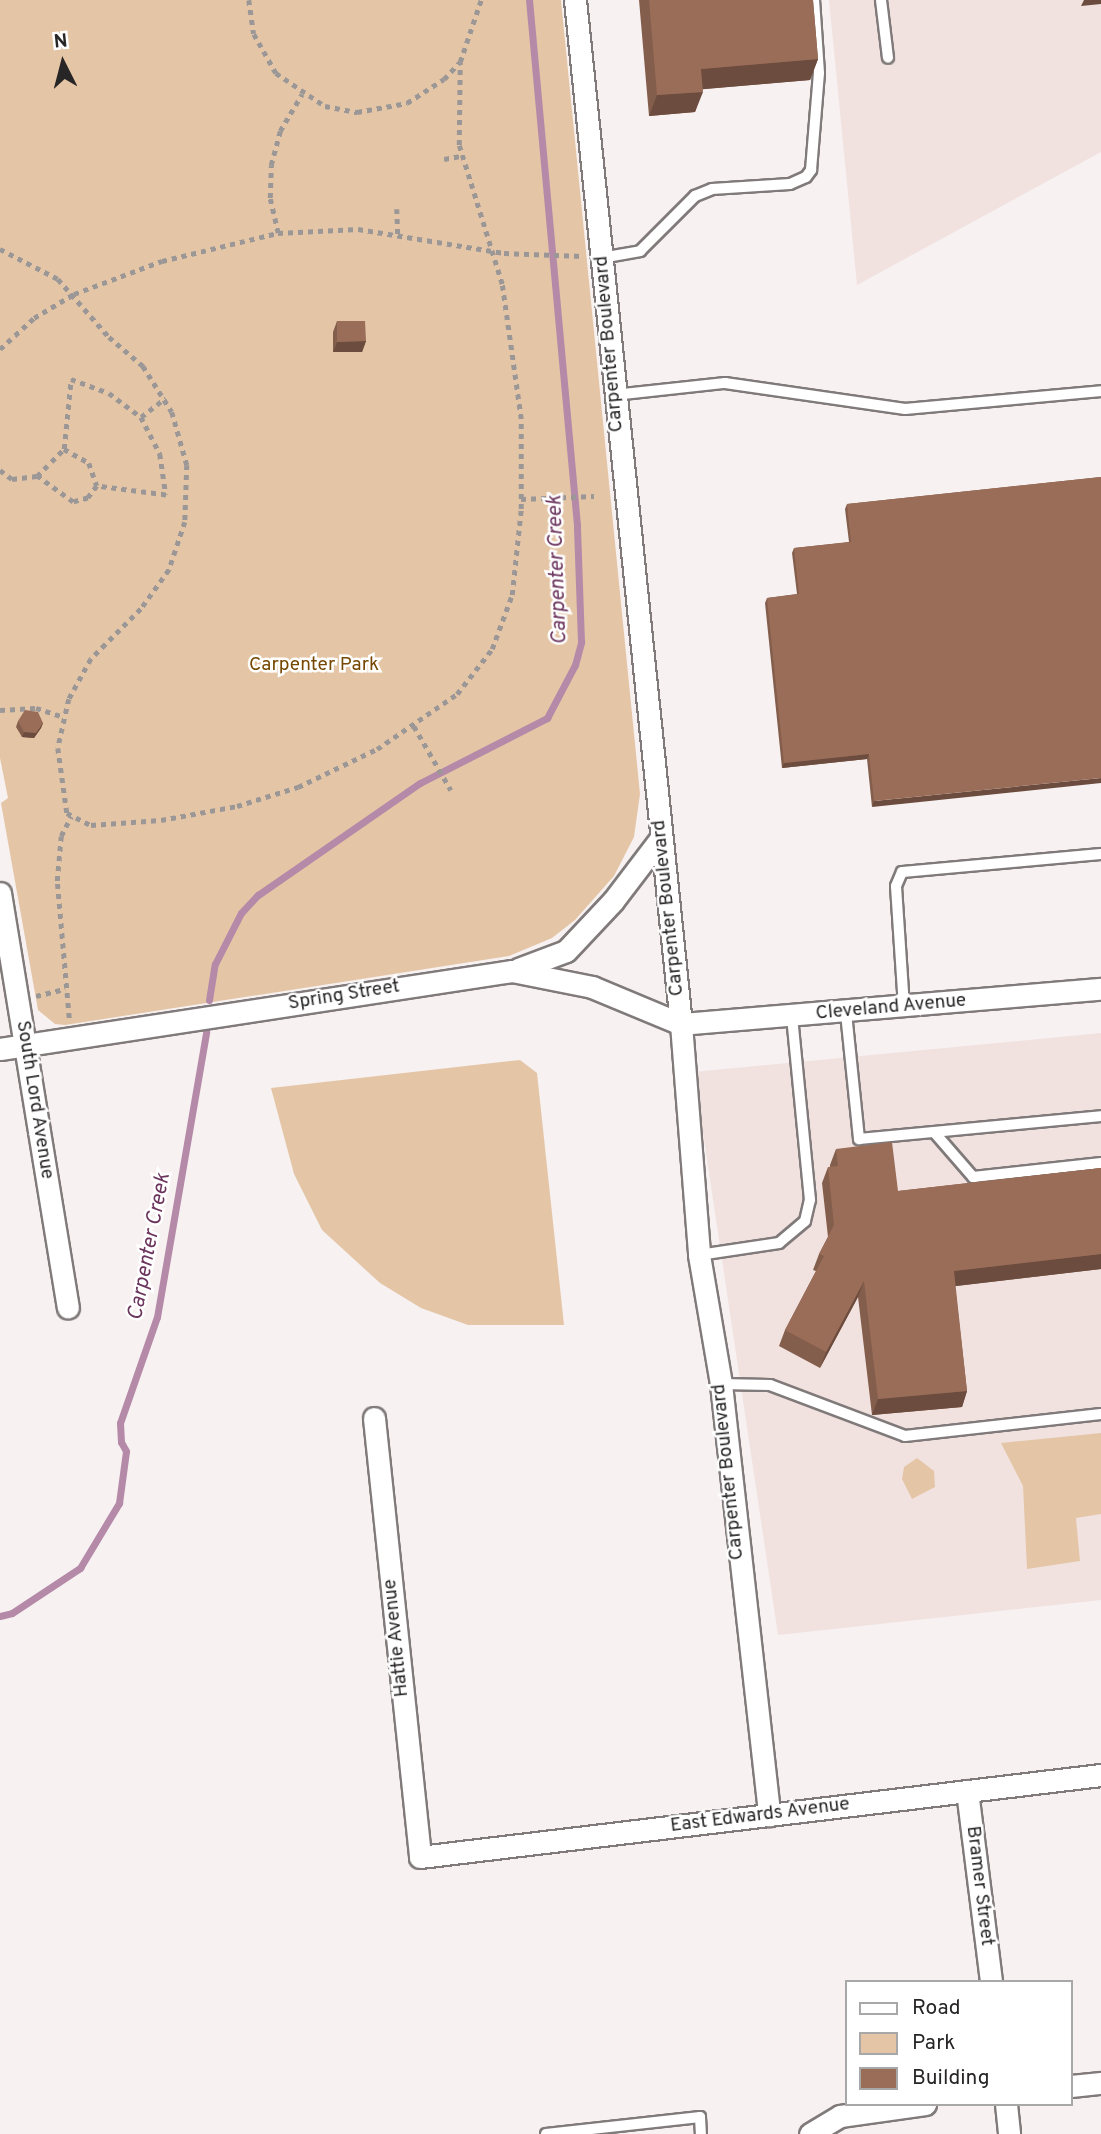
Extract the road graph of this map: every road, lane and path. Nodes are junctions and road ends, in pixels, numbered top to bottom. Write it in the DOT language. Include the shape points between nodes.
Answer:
graph roads {
  1 [pos="249,0"];
  2 [pos="481,0"];
  3 [pos="575,0"];
  4 [pos="814,0"];
  5 [pos="881,0"];
  6 [pos="888,58"];
  7 [pos="460,62"];
  8 [pos="302,94"];
  9 [pos="461,156"];
  10 [pos="444,159"];
  11 [pos="397,209"];
  12 [pos="278,233"];
  13 [pos="398,234"];
  14 [pos="0,249"];
  15 [pos="492,251"];
  16 [pos="565,255"];
  17 [pos="601,258"];
  18 [pos="74,294"];
  19 [pos="0,349"];
  20 [pos="1101,391"];
  21 [pos="614,395"];
  22 [pos="165,398"];
  23 [pos="141,417"];
  24 [pos="64,449"];
  25 [pos="0,470"];
  26 [pos="37,476"];
  27 [pos="97,486"];
  28 [pos="594,496"];
  29 [pos="521,499"];
  30 [pos="0,710"];
  31 [pos="64,717"];
  32 [pos="414,726"];
  33 [pos="451,790"];
  34 [pos="71,816"];
  35 [pos="661,838"];
  36 [pos="1101,853"];
  37 [pos="0,893"];
  38 [pos="512,971"];
  39 [pos="65,989"];
  40 [pos="1101,989"];
  41 [pos="18,999"];
  42 [pos="904,1007"];
  43 [pos="846,1013"];
  44 [pos="792,1017"];
  45 [pos="69,1022"];
  46 [pos="681,1024"];
  47 [pos="25,1044"];
  48 [pos="0,1049"];
  49 [pos="1101,1116"];
  50 [pos="934,1132"];
  51 [pos="1101,1163"];
  52 [pos="699,1255"];
  53 [pos="68,1307"];
  54 [pos="721,1384"];
  55 [pos="1101,1414"];
  56 [pos="374,1418"];
  57 [pos="1101,1775"];
  58 [pos="967,1791"];
  59 [pos="769,1815"];
  60 [pos="420,1857"];
  61 [pos="991,1980"];
  62 [pos="1101,2082"];
  63 [pos="1073,2086"];
  64 [pos="911,2106"];
  65 [pos="1006,2106"];
  66 [pos="546,2134"];
  67 [pos="701,2134"];
  68 [pos="810,2134"];
  69 [pos="1009,2134"];
  1 -- 8 [label="path" via="254,34 270,65"];
  2 -- 7 [label="path"];
  3 -- 17 [label="street, Carpenter Boulevard"];
  4 -- 17 [label="lane" via="820,73 811,170 806,177 790,184 712,189 674,212 640,251"];
  5 -- 6 [label="lane"];
  7 -- 8 [label="path" via="425,94 387,110 335,110"];
  7 -- 9 [label="path" via="456,106"];
  8 -- 12 [label="path" via="280,131 271,164 271,205"];
  9 -- 10 [label="path"];
  9 -- 15 [label="path"];
  11 -- 13 [label="path"];
  12 -- 13 [label="path" via="342,228"];
  12 -- 18 [label="path" via="162,261"];
  13 -- 15 [label="path"];
  14 -- 18 [label="path" via="58,279"];
  15 -- 16 [label="path"];
  15 -- 29 [label="path" via="515,367"];
  17 -- 21 [label="street, Carpenter Boulevard"];
  18 -- 19 [label="path" via="34,318"];
  18 -- 22 [label="path" via="98,325 143,366"];
  20 -- 21 [label="lane" via="905,409 725,383"];
  21 -- 35 [label="street, Carpenter Boulevard"];
  22 -- 23 [label="path"];
  22 -- 31 [label="path" via="183,444 188,473 186,514 177,551 153,596 82,671"];
  23 -- 24 [label="path" via="109,393 71,379"];
  23 -- 27 [label="path" via="160,454 166,495"];
  24 -- 26 [label="path"];
  24 -- 27 [label="path" via="89,463"];
  25 -- 26 [label="path" via="12,479"];
  26 -- 27 [label="path" via="59,497 73,502 88,498"];
  28 -- 29 [label="path"];
  29 -- 32 [label="path" via="513,586 502,628 464,686"];
  30 -- 31 [label="path" via="36,708"];
  31 -- 34 [label="path" via="58,748 60,786"];
  32 -- 33 [label="path"];
  32 -- 34 [label="path" via="332,772 237,806 111,825 86,824"];
  34 -- 39 [label="path" via="61,836 57,872"];
  35 -- 38 [label="street" via="613,901 566,950"];
  35 -- 46 [label="street, Carpenter Boulevard"];
  36 -- 42 [label="lane" via="902,872 895,886"];
  37 -- 41 [label="street, South Lord Avenue"];
  38 -- 46 [label="street, Spring Street" via="593,988"];
  38 -- 47 [label="street, Spring Street"];
  39 -- 41 [label="path"];
  39 -- 45 [label="path"];
  40 -- 42 [label="street, Cleveland Avenue"];
  41 -- 47 [label="street, South Lord Avenue"];
  42 -- 43 [label="street, Cleveland Avenue"];
  43 -- 44 [label="street, Cleveland Avenue"];
  43 -- 50 [label="lane" via="859,1139"];
  44 -- 46 [label="street, Cleveland Avenue"];
  44 -- 52 [label="lane" via="810,1199 805,1221 779,1242"];
  46 -- 52 [label="street, Carpenter Boulevard"];
  47 -- 48 [label="street, Spring Street"];
  47 -- 53 [label="street, South Lord Avenue"];
  49 -- 50 [label="lane"];
  50 -- 51 [label="lane" via="973,1177"];
  52 -- 54 [label="street, Carpenter Boulevard"];
  54 -- 55 [label="lane" via="771,1385 905,1436"];
  54 -- 59 [label="street, Carpenter Boulevard" via="761,1778"];
  56 -- 60 [label="street, Hattie Avenue"];
  57 -- 58 [label="street, East Edwards Avenue"];
  58 -- 59 [label="street, East Edwards Avenue"];
  58 -- 61 [label="street, Bramer Street"];
  59 -- 60 [label="street, East Edwards Avenue"];
  62 -- 63 [label="street"];
  64 -- 68 [label="street" via="841,2116"];
  65 -- 69 [label="street"];
  66 -- 67 [label="lane" via="700,2117"];
}
